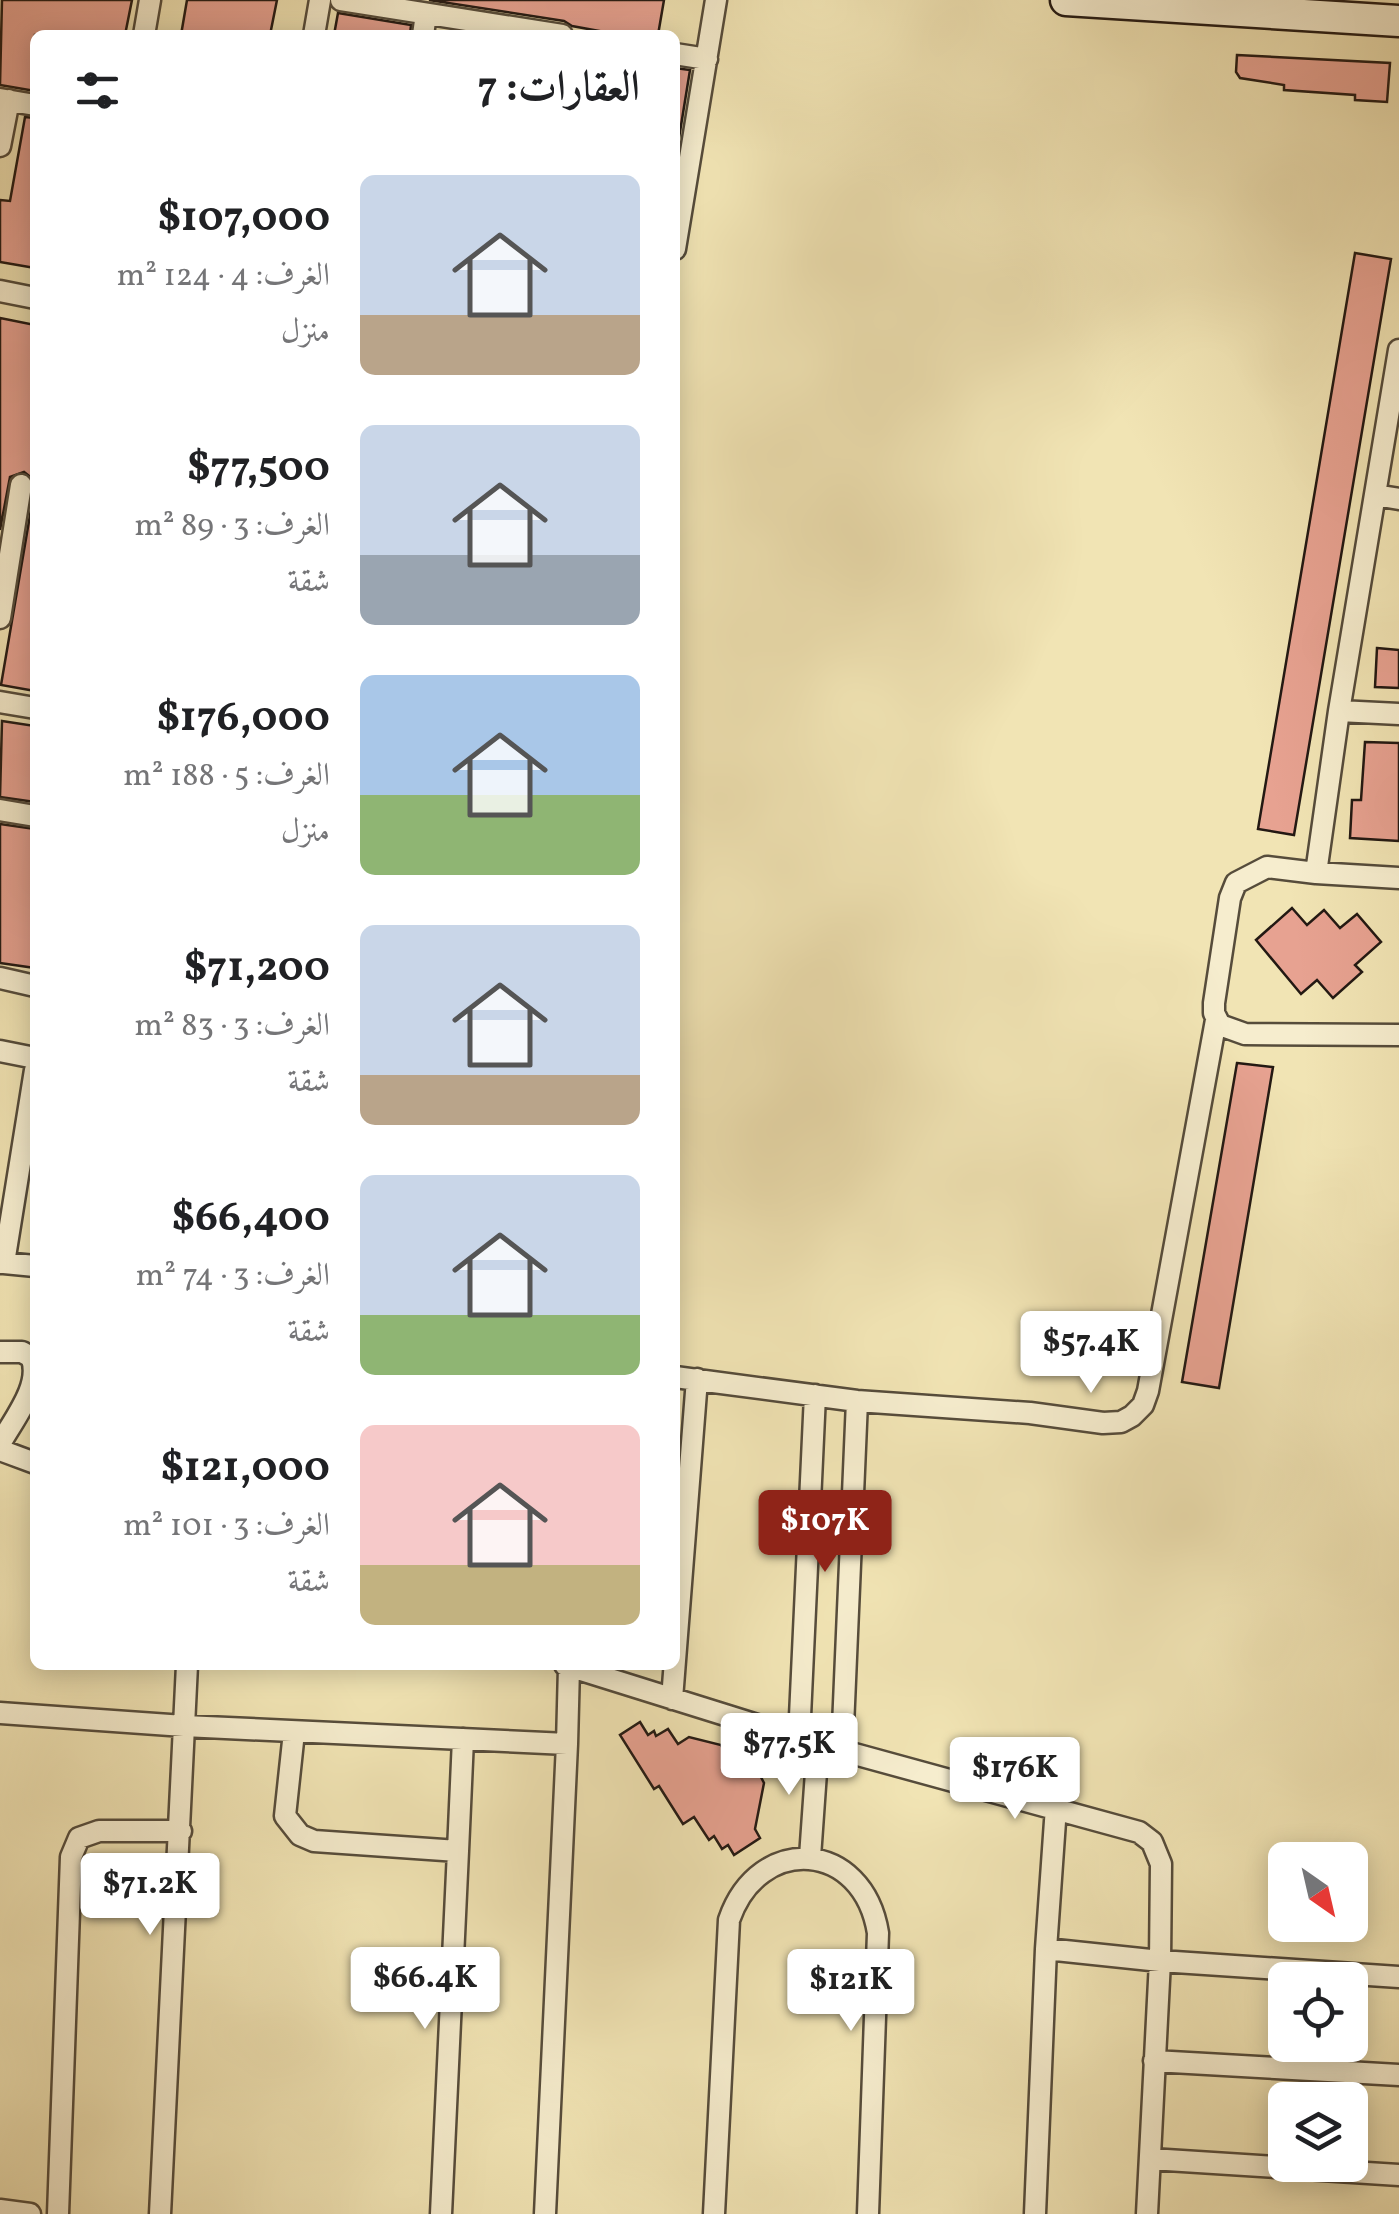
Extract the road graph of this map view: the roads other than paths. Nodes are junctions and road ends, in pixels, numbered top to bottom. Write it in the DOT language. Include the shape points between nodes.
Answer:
graph roads {
  1 [pos="150,0"];
  2 [pos="320,0"];
  3 [pos="342,0"];
  4 [pos="716,0"];
  5 [pos="1078,1"];
  6 [pos="1399,21"];
  7 [pos="424,24"];
  8 [pos="145,30"];
  9 [pos="315,30"];
  10 [pos="505,30"];
  11 [pos="680,55"];
  12 [pos="707,59"];
  13 [pos="4,100"];
  14 [pos="30,104"];
  15 [pos="0,146"];
  16 [pos="680,218"];
  17 [pos="0,291"];
  18 [pos="30,297"];
  19 [pos="1399,350"];
  20 [pos="19,484"];
  21 [pos="1375,495"];
  22 [pos="1399,499"];
  23 [pos="0,618"];
  24 [pos="0,702"];
  25 [pos="30,707"];
  26 [pos="1339,711"];
  27 [pos="1399,714"];
  28 [pos="0,810"];
  29 [pos="30,815"];
  30 [pos="1316,874"];
  31 [pos="1399,878"];
  32 [pos="0,978"];
  33 [pos="30,985"];
  34 [pos="1216,1020"];
  35 [pos="1399,1035"];
  36 [pos="0,1051"];
  37 [pos="30,1057"];
  38 [pos="30,1131"];
  39 [pos="26,1179"];
  40 [pos="2,1263"];
  41 [pos="30,1266"];
  42 [pos="0,1352"];
  43 [pos="30,1356"];
  44 [pos="680,1377"];
  45 [pos="698,1379"];
  46 [pos="30,1388"];
  47 [pos="815,1395"];
  48 [pos="857,1401"];
  49 [pos="0,1447"];
  50 [pos="30,1461"];
  51 [pos="680,1601"];
  52 [pos="187,1670"];
  53 [pos="566,1670"];
  54 [pos="579,1670"];
  55 [pos="674,1670"];
  56 [pos="672,1699"];
  57 [pos="0,1713"];
  58 [pos="184,1726"];
  59 [pos="294,1732"];
  60 [pos="463,1739"];
  61 [pos="809,1741"];
  62 [pos="567,1744"];
  63 [pos="842,1750"];
  64 [pos="1056,1808"];
  65 [pos="181,1830"];
  66 [pos="458,1851"];
  67 [pos="810,1856"];
  68 [pos="1046,1949"];
  69 [pos="1160,1961"];
  70 [pos="1399,1977"];
  71 [pos="1154,2062"];
  72 [pos="1399,2075"];
  73 [pos="1150,2158"];
  74 [pos="1399,2176"];
  75 [pos="0,2210"];
  76 [pos="30,2214"];
  77 [pos="58,2214"];
  78 [pos="160,2214"];
  79 [pos="441,2214"];
  80 [pos="545,2214"];
  81 [pos="714,2214"];
  82 [pos="868,2214"];
  83 [pos="1035,2214"];
  84 [pos="1147,2214"];
  1 -- 8 [label="street"];
  2 -- 9 [label="street"];
  3 -- 7 [label="street"];
  4 -- 12 [label="street"];
  5 -- 6 [label="main road"];
  7 -- 10 [label="street"];
  11 -- 12 [label="street"];
  12 -- 16 [label="street"];
  13 -- 14 [label="street"];
  13 -- 15 [label="street"];
  17 -- 18 [label="street"];
  19 -- 21 [label="street"];
  20 -- 23 [label="street"];
  21 -- 22 [label="street"];
  21 -- 26 [label="street"];
  24 -- 25 [label="street"];
  26 -- 27 [label="street"];
  26 -- 30 [label="street"];
  28 -- 29 [label="street"];
  30 -- 31 [label="street"];
  30 -- 34 [label="street" via="1267,866 1236,883"];
  32 -- 33 [label="street"];
  34 -- 35 [label="street" via="1245,1034"];
  34 -- 48 [label="street" via="1143,1405 1121,1422 1104,1423"];
  36 -- 37 [label="street"];
  38 -- 39 [label="street"];
  39 -- 40 [label="street"];
  40 -- 41 [label="street"];
  42 -- 43 [label="street"];
  44 -- 45 [label="street"];
  45 -- 47 [label="street"];
  45 -- 51 [label="street"];
  46 -- 49 [label="street"];
  47 -- 48 [label="street"];
  47 -- 61 [label="street"];
  48 -- 63 [label="street"];
  49 -- 50 [label="street"];
  52 -- 58 [label="street"];
  53 -- 62 [label="street"];
  54 -- 56 [label="street"];
  55 -- 56 [label="street"];
  56 -- 61 [label="street"];
  57 -- 58 [label="street"];
  58 -- 59 [label="street"];
  58 -- 65 [label="street"];
  59 -- 60 [label="street"];
  59 -- 66 [label="street" via="285,1816 300,1834"];
  60 -- 62 [label="street"];
  60 -- 66 [label="street"];
  61 -- 63 [label="street"];
  61 -- 67 [label="street"];
  62 -- 80 [label="street"];
  63 -- 64 [label="street"];
  64 -- 68 [label="street"];
  64 -- 69 [label="street" via="1139,1832 1152,1842 1161,1864"];
  65 -- 77 [label="street" via="99,1831 74,1846"];
  65 -- 78 [label="street"];
  66 -- 79 [label="street"];
  67 -- 81 [label="street" via="780,1862 752,1880 729,1920"];
  67 -- 82 [label="street" via="860,1884 878,1932"];
  68 -- 69 [label="street"];
  68 -- 83 [label="street"];
  69 -- 70 [label="street"];
  69 -- 71 [label="street"];
  71 -- 72 [label="street"];
  71 -- 73 [label="street"];
  73 -- 74 [label="street"];
  73 -- 84 [label="street"];
  75 -- 76 [label="street"];
}
